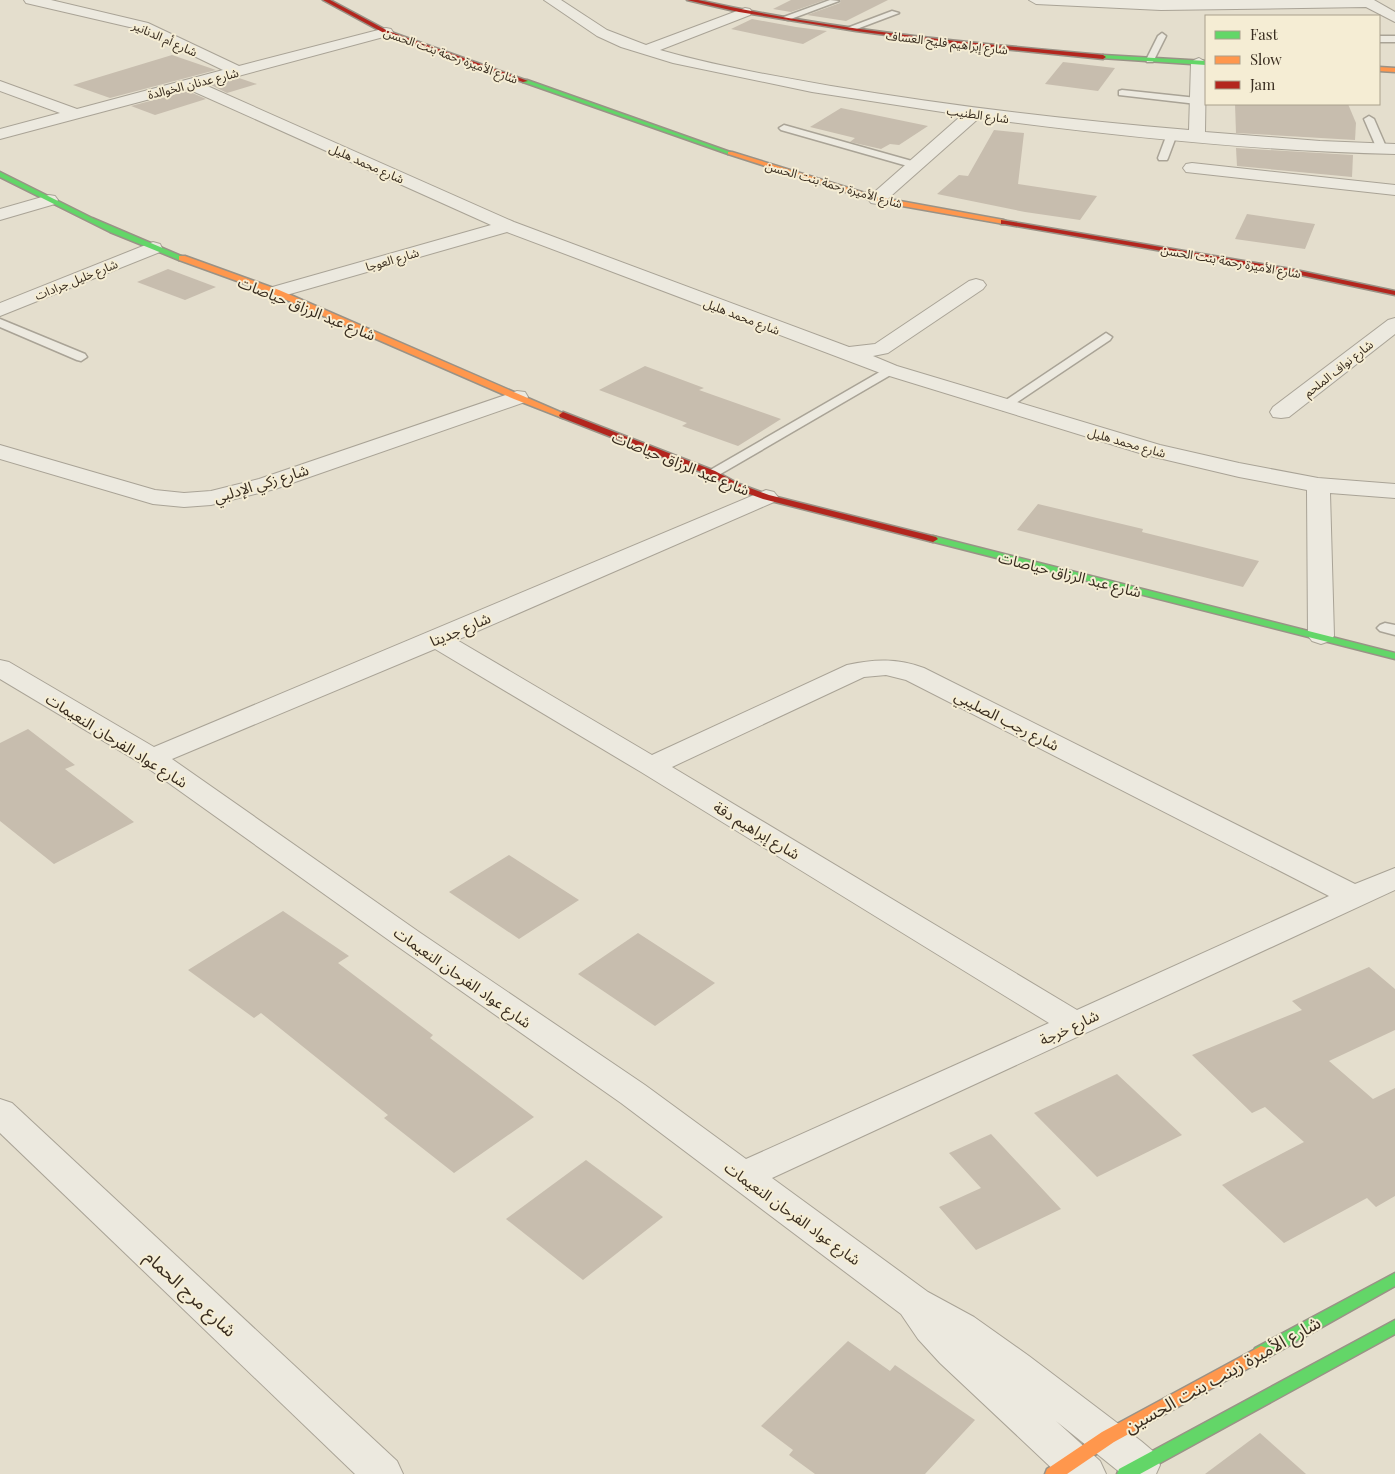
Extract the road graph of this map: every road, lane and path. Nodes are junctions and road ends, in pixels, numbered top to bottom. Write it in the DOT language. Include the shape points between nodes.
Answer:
graph roads {
  1 [pos="31,0"];
  2 [pos="326,0"];
  3 [pos="551,0"];
  4 [pos="690,0"];
  5 [pos="1036,0"];
  6 [pos="835,1"];
  7 [pos="1366,1"];
  8 [pos="1102,2"];
  9 [pos="745,12"];
  10 [pos="895,13"];
  11 [pos="785,18"];
  12 [pos="1395,18"];
  13 [pos="851,28"];
  14 [pos="386,32"];
  15 [pos="1162,36"];
  16 [pos="1380,39"];
  17 [pos="1395,39"];
  18 [pos="647,50"];
  19 [pos="1150,60"];
  20 [pos="1203,63"];
  21 [pos="1380,69"];
  22 [pos="1395,70"];
  23 [pos="237,71"];
  24 [pos="188,83"];
  25 [pos="0,86"];
  26 [pos="1122,93"];
  27 [pos="1197,101"];
  28 [pos="74,113"];
  29 [pos="973,114"];
  30 [pos="1369,119"];
  31 [pos="784,128"];
  32 [pos="0,134"];
  33 [pos="1172,134"];
  34 [pos="1197,136"];
  35 [pos="1388,149"];
  36 [pos="1163,158"];
  37 [pos="915,165"];
  38 [pos="1192,168"];
  39 [pos="0,174"];
  40 [pos="1393,178"];
  41 [pos="877,199"];
  42 [pos="49,200"];
  43 [pos="0,215"];
  44 [pos="508,226"];
  45 [pos="153,248"];
  46 [pos="976,286"];
  47 [pos="276,292"];
  48 [pos="1395,293"];
  49 [pos="0,310"];
  50 [pos="0,323"];
  51 [pos="1392,330"];
  52 [pos="1106,337"];
  53 [pos="845,355"];
  54 [pos="81,357"];
  55 [pos="890,370"];
  56 [pos="517,397"];
  57 [pos="1003,406"];
  58 [pos="1281,412"];
  59 [pos="0,452"];
  60 [pos="712,473"];
  61 [pos="1318,485"];
  62 [pos="1395,491"];
  63 [pos="766,497"];
  64 [pos="1321,636"];
  65 [pos="437,639"];
  66 [pos="1395,656"];
  67 [pos="0,668"];
  68 [pos="152,758"];
  69 [pos="651,766"];
  70 [pos="1395,878"];
  71 [pos="1354,896"];
  72 [pos="1076,1024"];
  73 [pos="0,1112"];
  74 [pos="743,1176"];
  75 [pos="1395,1279"];
  76 [pos="915,1303"];
  77 [pos="1395,1326"];
  78 [pos="1108,1437"];
  79 [pos="1070,1469"];
  80 [pos="1133,1470"];
  81 [pos="383,1474"];
  1 -- 23 [label="street, شارع أم الدنانير" via="143,26"];
  2 -- 14 [label="street, شارع الأميرة رحمة بنت الحسن"];
  3 -- 18 [label="street, شارع الطنيب" via="603,33"];
  4 -- 9 [label="street, شارع إبراهيم فليح العساف"];
  5 -- 8 [label="street"];
  6 -- 11 [label="lane"];
  7 -- 8 [label="street" via="1259,5"];
  7 -- 12 [label="street"];
  9 -- 11 [label="street, شارع إبراهيم فليح العساف"];
  9 -- 18 [label="street"];
  10 -- 13 [label="lane"];
  11 -- 13 [label="street, شارع إبراهيم فليح العساف"];
  13 -- 19 [label="street, شارع إبراهيم فليح العساف" via="1004,49"];
  14 -- 23 [label="street, شارع عدنان الخوالدة"];
  14 -- 41 [label="street, شارع الأميرة رحمة بنت الحسن" via="749,160"];
  15 -- 19 [label="lane"];
  16 -- 17 [label="lane"];
  18 -- 29 [label="street, شارع الطنيب" via="745,74"];
  19 -- 20 [label="street, شارع إبراهيم فليح العساف"];
  20 -- 27 [label="street"];
  21 -- 22 [label="street"];
  23 -- 24 [label="street, شارع عدنان الخوالدة"];
  24 -- 28 [label="street, شارع عدنان الخوالدة"];
  24 -- 44 [label="street, شارع محمد هليل"];
  25 -- 28 [label="street"];
  26 -- 27 [label="lane"];
  27 -- 34 [label="street"];
  28 -- 32 [label="street, شارع عدنان الخوالدة"];
  29 -- 33 [label="street, شارع الطنيب"];
  29 -- 37 [label="street"];
  30 -- 35 [label="lane"];
  31 -- 37 [label="lane"];
  33 -- 34 [label="street, شارع الطنيب"];
  33 -- 36 [label="lane"];
  34 -- 35 [label="street, شارع الطنيب"];
  35 -- 40 [label="street"];
  37 -- 41 [label="street"];
  38 -- 40 [label="street"];
  39 -- 42 [label="street, شارع عبد الرزاق حياصات"];
  41 -- 48 [label="street, شارع الأميرة رحمة بنت الحسن"];
  42 -- 43 [label="street"];
  42 -- 45 [label="street, شارع عبد الرزاق حياصات"];
  44 -- 47 [label="street, شارع العوجا"];
  44 -- 53 [label="street, شارع محمد هليل"];
  45 -- 47 [label="street, شارع عبد الرزاق حياصات"];
  45 -- 49 [label="street, شارع خليل جرادات"];
  46 -- 53 [label="street" via="881,349"];
  47 -- 56 [label="street, شارع عبد الرزاق حياصات"];
  50 -- 54 [label="lane"];
  51 -- 58 [label="street, شارع نواف الملحم"];
  52 -- 57 [label="lane"];
  53 -- 55 [label="street, شارع محمد هليل"];
  55 -- 57 [label="street, شارع محمد هليل"];
  55 -- 60 [label="lane"];
  56 -- 59 [label="street, شارع زكي الإدلبي" via="259,487 200,501 153,497"];
  56 -- 60 [label="street, شارع عبد الرزاق حياصات"];
  57 -- 61 [label="street, شارع محمد هليل" via="1154,450"];
  60 -- 63 [label="street, شارع عبد الرزاق حياصات"];
  61 -- 62 [label="street, شارع محمد هليل"];
  61 -- 64 [label="street"];
  63 -- 64 [label="street, شارع عبد الرزاق حياصات"];
  63 -- 65 [label="street, شارع جديتا"];
  64 -- 66 [label="street, شارع عبد الرزاق حياصات"];
  65 -- 68 [label="street, شارع جديتا"];
  65 -- 69 [label="street, شارع إبراهيم دقة"];
  67 -- 68 [label="street, شارع عواد الفرحان النعيمات"];
  68 -- 74 [label="street, شارع عواد الفرحان النعيمات" via="633,1094"];
  69 -- 71 [label="street, شارع رجب الصليبي" via="856,671 889,666 916,674"];
  69 -- 72 [label="street, شارع إبراهيم دقة"];
  70 -- 71 [label="street, شارع خرجة"];
  71 -- 72 [label="street, شارع خرجة"];
  72 -- 74 [label="street, شارع خرجة"];
  73 -- 81 [label="street, شارع مرج الحمام"];
  74 -- 76 [label="street, شارع عواد الفرحان النعيمات"];
  75 -- 78 [label="street, شارع الأميرة زينب بنت الحسين"];
  76 -- 78 [label="street, شارع عواد الفرحان النعيمات" via="961,1328"];
  76 -- 79 [label="street, شارع عواد الفرحان النعيمات" via="948,1346"];
  77 -- 80 [label="street"];
  78 -- 79 [label="street, شارع الأميرة زينب بنت الحسين"];
  78 -- 80 [label="street, شارع عواد الفرحان النعيمات"];
}
